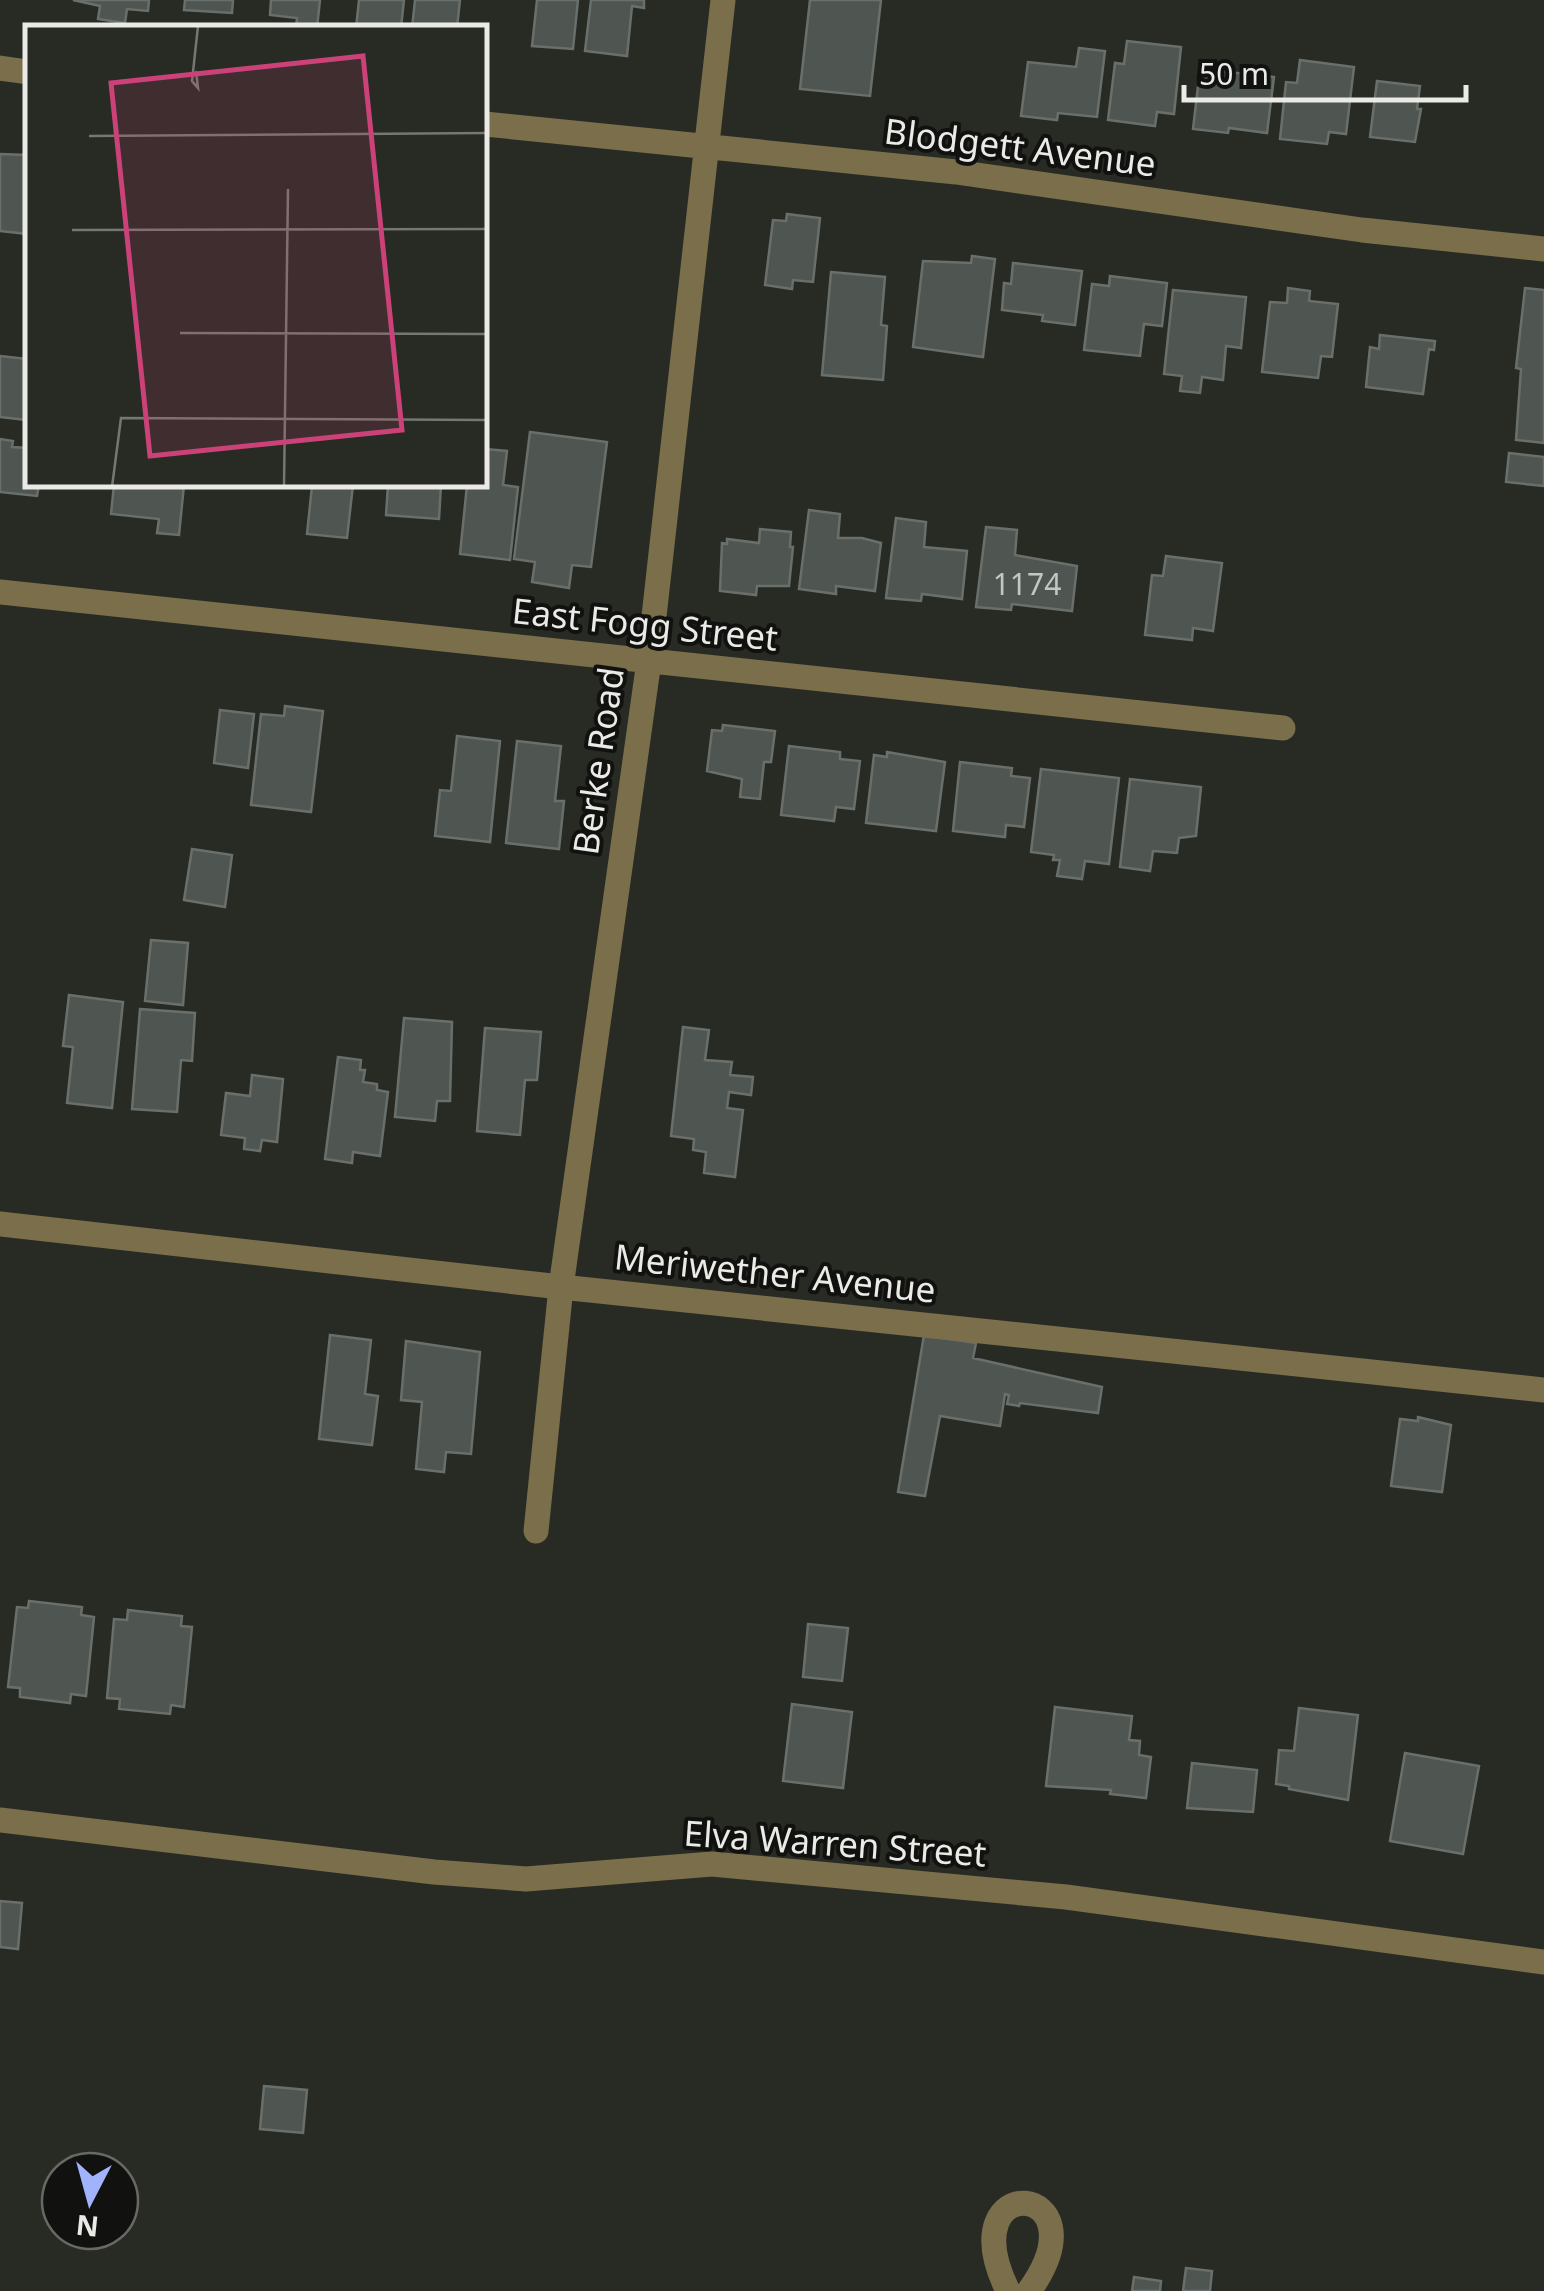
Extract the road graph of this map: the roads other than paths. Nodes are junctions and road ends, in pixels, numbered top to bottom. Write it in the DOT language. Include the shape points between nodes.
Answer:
graph roads {
  1 [pos="723,0"];
  2 [pos="0,68"];
  3 [pos="25,72"];
  4 [pos="488,124"];
  5 [pos="709,148"];
  6 [pos="1544,249"];
  7 [pos="0,592"];
  8 [pos="649,661"];
  9 [pos="1283,728"];
  10 [pos="0,1224"];
  11 [pos="561,1287"];
  12 [pos="1544,1390"];
  13 [pos="536,1531"];
  14 [pos="0,1820"];
  15 [pos="1544,1962"];
  16 [pos="1008,2291"];
  17 [pos="1030,2291"];
  1 -- 5 [label="street, Berke Road"];
  2 -- 3 [label="street"];
  4 -- 5 [label="street, Blodgett Avenue"];
  5 -- 6 [label="street, Blodgett Avenue" via="956,172"];
  5 -- 8 [label="street, Berke Road"];
  7 -- 8 [label="street, East Fogg Street"];
  8 -- 9 [label="street, East Fogg Street"];
  8 -- 11 [label="street, Berke Road"];
  10 -- 11 [label="street, Meriwether Avenue"];
  11 -- 12 [label="street, Meriwether Avenue"];
  11 -- 13 [label="street, Berke Road"];
  14 -- 15 [label="street, Elva Warren Street" via="526,1879 712,1864 1066,1896"];
  16 -- 17 [label="street" via="992,2248 994,2228 1002,2211 1020,2202 1039,2206 1052,2222 1053,2247"];
}
